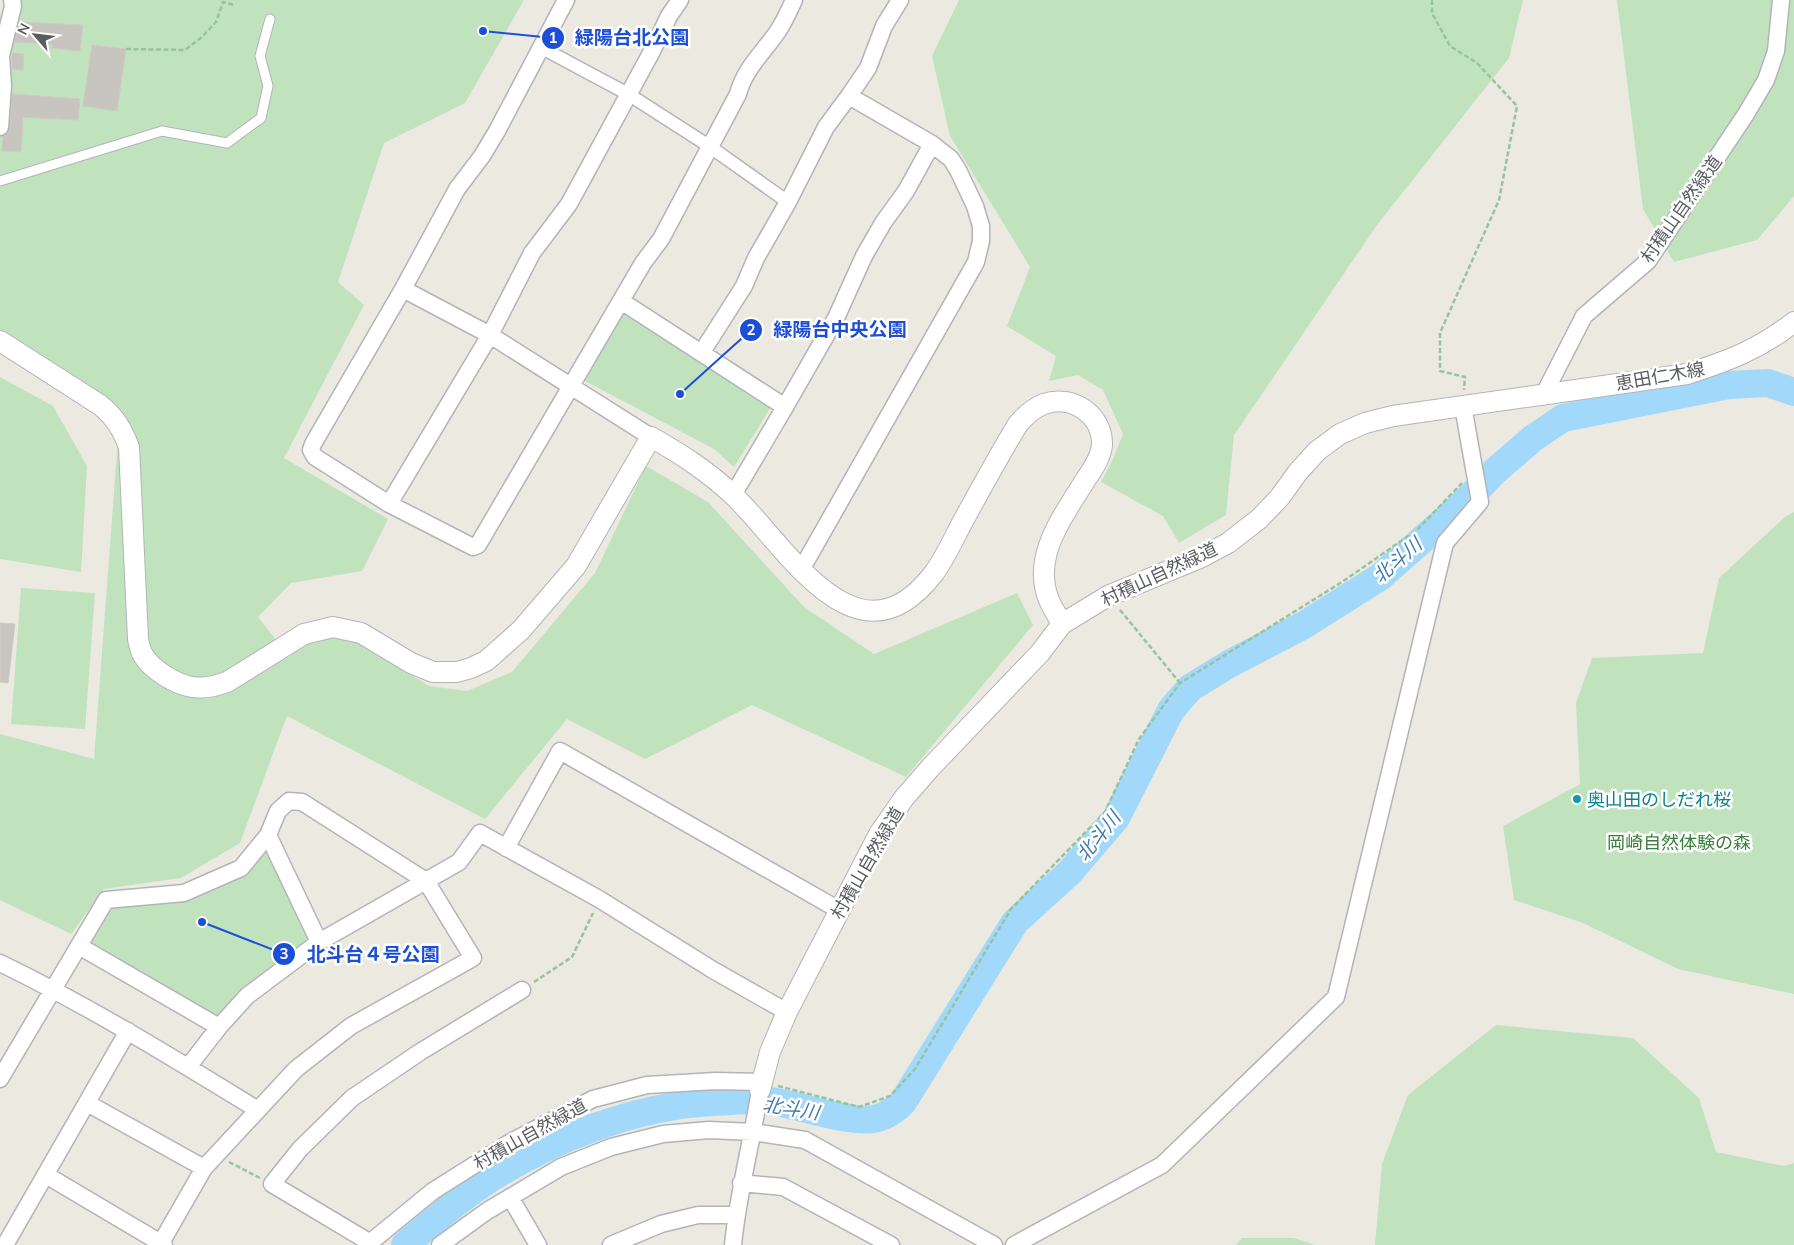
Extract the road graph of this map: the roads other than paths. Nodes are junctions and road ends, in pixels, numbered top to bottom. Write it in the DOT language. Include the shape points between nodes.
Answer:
graph roads {
  1 [pos="12,0"];
  2 [pos="566,0"];
  3 [pos="680,0"];
  4 [pos="794,0"];
  5 [pos="900,0"];
  6 [pos="1781,0"];
  7 [pos="270,19"];
  8 [pos="542,48"];
  9 [pos="628,94"];
  10 [pos="849,96"];
  11 [pos="0,127"];
  12 [pos="932,144"];
  13 [pos="709,146"];
  14 [pos="0,181"];
  15 [pos="788,202"];
  16 [pos="403,289"];
  17 [pos="621,301"];
  18 [pos="1794,322"];
  19 [pos="490,335"];
  20 [pos="0,341"];
  21 [pos="702,352"];
  22 [pos="571,387"];
  23 [pos="1544,394"];
  24 [pos="1463,406"];
  25 [pos="785,407"];
  26 [pos="652,437"];
  27 [pos="733,495"];
  28 [pos="389,504"];
  29 [pos="801,570"];
  30 [pos="1062,624"];
  31 [pos="268,835"];
  32 [pos="506,848"];
  33 [pos="426,881"];
  34 [pos="839,910"];
  35 [pos="319,942"];
  36 [pos="79,946"];
  37 [pos="0,963"];
  38 [pos="54,989"];
  39 [pos="522,990"];
  40 [pos="787,1012"];
  41 [pos="219,1026"];
  42 [pos="128,1031"];
  43 [pos="5,1060"];
  44 [pos="188,1067"];
  45 [pos="0,1079"];
  46 [pos="761,1086"];
  47 [pos="87,1103"];
  48 [pos="258,1110"];
  49 [pos="754,1127"];
  50 [pos="204,1168"];
  51 [pos="46,1175"];
  52 [pos="741,1183"];
  53 [pos="510,1198"];
  54 [pos="736,1215"];
  55 [pos="162,1244"];
  56 [pos="368,1244"];
  57 [pos="5,1245"];
  58 [pos="440,1245"];
  59 [pos="538,1245"];
  60 [pos="611,1245"];
  61 [pos="733,1245"];
  62 [pos="891,1245"];
  63 [pos="994,1245"];
  64 [pos="1014,1245"];
  1 -- 11 [label="street" via="1,56"];
  2 -- 8 [label="street"];
  3 -- 9 [label="street"];
  4 -- 13 [label="street" via="778,32 742,80 738,94"];
  5 -- 10 [label="street" via="884,26 868,68"];
  6 -- 23 [label="street, 村積山自然緑道" via="1776,51 1766,80 1746,114 1648,261 1584,316"];
  7 -- 14 [label="lane" via="260,56 268,86 261,118 227,143 162,131"];
  8 -- 9 [label="street"];
  8 -- 16 [label="street" via="498,132 457,189"];
  9 -- 13 [label="street"];
  9 -- 19 [label="street" via="569,204 532,253"];
  10 -- 12 [label="street"];
  10 -- 15 [label="street" via="826,127"];
  12 -- 25 [label="street" via="868,249 836,318"];
  12 -- 29 [label="street" via="958,170 975,206 981,226 976,262"];
  13 -- 15 [label="street"];
  13 -- 17 [label="street" via="660,238"];
  15 -- 21 [label="street" via="744,286"];
  16 -- 19 [label="street"];
  16 -- 28 [label="street" via="312,450 314,457"];
  17 -- 21 [label="street"];
  17 -- 22 [label="street"];
  18 -- 23 [label="street, 恵田仁木線" via="1731,360 1687,374"];
  19 -- 22 [label="street"];
  19 -- 28 [label="street"];
  20 -- 26 [label="street" via="100,405 120,425 129,447 138,639 142,654 169,678 191,687 214,687 227,682 304,634 333,626 361,633 411,663 433,672 457,672 486,661 520,630 576,566"];
  21 -- 25 [label="street"];
  22 -- 26 [label="street"];
  22 -- 28 [label="street" via="478,545 473,547"];
  23 -- 24 [label="street, 村積山自然緑道"];
  24 -- 30 [label="street, 村積山自然緑道" via="1384,418 1340,434 1317,451 1259,519 1228,543 1108,596"];
  24 -- 64 [label="street" via="1480,502 1445,543 1336,997 1162,1165"];
  25 -- 27 [label="street"];
  26 -- 27 [label="street" via="686,457"];
  27 -- 29 [label="street"];
  29 -- 30 [label="street" via="832,598 853,607 886,608 908,598 938,566 1018,424 1042,404 1067,401 1095,419 1102,444 1095,465 1052,538 1045,560 1046,591"];
  30 -- 34 [label="street, 村積山自然緑道" via="1040,653 904,798 879,834"];
  31 -- 33 [label="street" via="278,811 289,801 302,802"];
  31 -- 35 [label="street"];
  31 -- 36 [label="street" via="241,868 184,893 106,900"];
  32 -- 33 [label="street" via="480,833 459,862"];
  32 -- 34 [label="street" via="560,751"];
  32 -- 40 [label="street"];
  33 -- 35 [label="street"];
  33 -- 48 [label="street" via="473,958 351,1026 296,1069"];
  34 -- 40 [label="street, 村積山自然緑道"];
  35 -- 41 [label="street" via="247,996"];
  36 -- 38 [label="street"];
  36 -- 41 [label="street"];
  37 -- 38 [label="street"];
  38 -- 42 [label="street"];
  38 -- 43 [label="street"];
  39 -- 56 [label="street" via="352,1098 300,1149 272,1184"];
  40 -- 46 [label="street, 村積山自然緑道" via="770,1052"];
  41 -- 44 [label="street"];
  42 -- 44 [label="street"];
  42 -- 47 [label="street"];
  43 -- 45 [label="street"];
  44 -- 48 [label="street"];
  46 -- 49 [label="street"];
  46 -- 56 [label="street, 村積山自然緑道" via="716,1081 647,1085 593,1099 509,1143 441,1185"];
  47 -- 50 [label="street"];
  47 -- 51 [label="street"];
  48 -- 50 [label="street"];
  49 -- 52 [label="street"];
  49 -- 53 [label="street" via="663,1134 611,1147 561,1167"];
  49 -- 63 [label="street" via="804,1140"];
  50 -- 55 [label="street"];
  51 -- 55 [label="street"];
  51 -- 57 [label="street"];
  52 -- 54 [label="street"];
  52 -- 62 [label="street" via="783,1187"];
  53 -- 58 [label="street"];
  53 -- 59 [label="street"];
  54 -- 60 [label="street" via="698,1215 661,1224"];
  54 -- 61 [label="street"];
}
